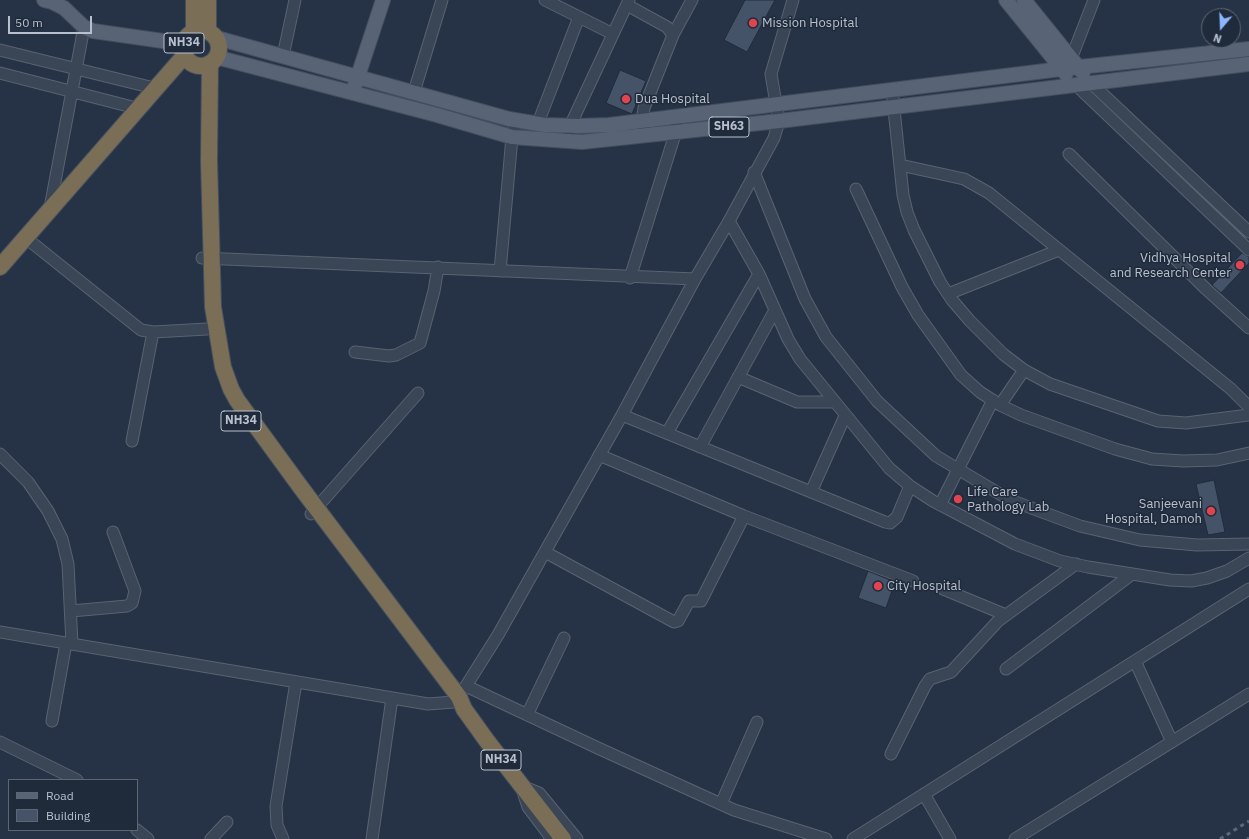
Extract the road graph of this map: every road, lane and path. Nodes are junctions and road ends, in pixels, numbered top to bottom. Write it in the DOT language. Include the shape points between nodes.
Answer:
graph roads {
  1 [pos="44,0"];
  2 [pos="194,0"];
  3 [pos="208,0"];
  4 [pos="295,0"];
  5 [pos="383,0"];
  6 [pos="442,0"];
  7 [pos="546,0"];
  8 [pos="692,0"];
  9 [pos="793,0"];
  10 [pos="1006,0"];
  11 [pos="1024,0"];
  12 [pos="1094,0"];
  13 [pos="628,2"];
  14 [pos="579,17"];
  15 [pos="84,27"];
  16 [pos="206,34"];
  17 [pos="613,34"];
  18 [pos="673,34"];
  19 [pos="1249,49"];
  20 [pos="0,50"];
  21 [pos="185,50"];
  22 [pos="283,56"];
  23 [pos="1161,58"];
  24 [pos="208,62"];
  25 [pos="1075,63"];
  26 [pos="1249,64"];
  27 [pos="76,68"];
  28 [pos="1061,69"];
  29 [pos="0,72"];
  30 [pos="1164,74"];
  31 [pos="357,77"];
  32 [pos="1091,83"];
  33 [pos="1076,85"];
  34 [pos="158,89"];
  35 [pos="72,90"];
  36 [pos="892,90"];
  37 [pos="414,92"];
  38 [pos="352,94"];
  39 [pos="440,100"];
  40 [pos="778,105"];
  41 [pos="894,107"];
  42 [pos="140,109"];
  43 [pos="437,115"];
  44 [pos="676,117"];
  45 [pos="516,120"];
  46 [pos="642,121"];
  47 [pos="779,121"];
  48 [pos="538,123"];
  49 [pos="570,126"];
  50 [pos="676,131"];
  51 [pos="645,136"];
  52 [pos="512,137"];
  53 [pos="568,141"];
  54 [pos="1069,154"];
  55 [pos="900,165"];
  56 [pos="754,172"];
  57 [pos="856,189"];
  58 [pos="1217,202"];
  59 [pos="49,211"];
  60 [pos="1209,211"];
  61 [pos="729,221"];
  62 [pos="1249,232"];
  63 [pos="26,238"];
  64 [pos="1059,250"];
  65 [pos="1249,250"];
  66 [pos="206,258"];
  67 [pos="0,267"];
  68 [pos="438,267"];
  69 [pos="500,270"];
  70 [pos="759,274"];
  71 [pos="630,278"];
  72 [pos="695,279"];
  73 [pos="948,294"];
  74 [pos="775,310"];
  75 [pos="1249,328"];
  76 [pos="207,329"];
  77 [pos="153,332"];
  78 [pos="355,352"];
  79 [pos="1024,370"];
  80 [pos="738,377"];
  81 [pos="418,393"];
  82 [pos="834,402"];
  83 [pos="996,402"];
  84 [pos="1249,407"];
  85 [pos="622,415"];
  86 [pos="1249,415"];
  87 [pos="845,416"];
  88 [pos="667,434"];
  89 [pos="132,441"];
  90 [pos="700,447"];
  91 [pos="1249,453"];
  92 [pos="0,454"];
  93 [pos="599,455"];
  94 [pos="958,470"];
  95 [pos="910,486"];
  96 [pos="811,492"];
  97 [pos="940,505"];
  98 [pos="313,511"];
  99 [pos="744,516"];
  100 [pos="113,532"];
  101 [pos="1249,544"];
  102 [pos="545,552"];
  103 [pos="1249,558"];
  104 [pos="1076,564"];
  105 [pos="1132,574"];
  106 [pos="913,582"];
  107 [pos="943,589"];
  108 [pos="1249,589"];
  109 [pos="70,611"];
  110 [pos="1006,615"];
  111 [pos="0,632"];
  112 [pos="564,638"];
  113 [pos="69,643"];
  114 [pos="1135,661"];
  115 [pos="1006,669"];
  116 [pos="296,682"];
  117 [pos="1249,694"];
  118 [pos="392,698"];
  119 [pos="461,698"];
  120 [pos="527,715"];
  121 [pos="52,720"];
  122 [pos="757,722"];
  123 [pos="0,742"];
  124 [pos="1172,742"];
  125 [pos="891,754"];
  126 [pos="75,779"];
  127 [pos="521,786"];
  128 [pos="924,794"];
  129 [pos="721,804"];
  130 [pos="227,822"];
  131 [pos="138,831"];
  132 [pos="148,839"];
  133 [pos="211,839"];
  134 [pos="283,839"];
  135 [pos="372,839"];
  136 [pos="552,839"];
  137 [pos="563,839"];
  138 [pos="577,839"];
  139 [pos="826,839"];
  140 [pos="853,839"];
  141 [pos="950,839"];
  142 [pos="1015,839"];
  1 -- 15 [label="main road" via="64,8"];
  2 -- 16 [label="highway, NH34"];
  3 -- 16 [label="highway, NH34"];
  4 -- 22 [label="street"];
  5 -- 31 [label="main road"];
  6 -- 37 [label="street"];
  7 -- 14 [label="street"];
  8 -- 18 [label="street"];
  9 -- 40 [label="street" via="772,65 771,74"];
  10 -- 28 [label="main road"];
  11 -- 25 [label="main road"];
  12 -- 25 [label="street"];
  13 -- 17 [label="street"];
  13 -- 18 [label="street" via="667,27"];
  14 -- 17 [label="street"];
  14 -- 48 [label="street"];
  15 -- 21 [label="main road"];
  15 -- 27 [label="street"];
  16 -- 21 [label="highway, NH34" via="189,34"];
  16 -- 22 [label="main road, SH63"];
  16 -- 24 [label="highway, NH34" via="219,48"];
  17 -- 49 [label="street"];
  18 -- 46 [label="street" via="644,108"];
  19 -- 23 [label="main road, SH63"];
  20 -- 27 [label="street"];
  21 -- 24 [label="highway, NH34" via="189,60"];
  21 -- 34 [label="highway"];
  22 -- 31 [label="main road, SH63"];
  23 -- 25 [label="main road, SH63"];
  23 -- 30 [label="main road"];
  24 -- 38 [label="main road, SH63"];
  24 -- 66 [label="highway, NH34" via="198,162"];
  25 -- 28 [label="main road, SH63"];
  25 -- 32 [label="main road"];
  26 -- 30 [label="main road, SH63"];
  27 -- 34 [label="street"];
  27 -- 35 [label="street"];
  28 -- 33 [label="main road"];
  28 -- 36 [label="main road, SH63"];
  29 -- 35 [label="street"];
  30 -- 32 [label="main road, SH63"];
  31 -- 37 [label="main road, SH63"];
  31 -- 38 [label="main road"];
  32 -- 33 [label="main road, SH63"];
  32 -- 58 [label="street"];
  33 -- 41 [label="main road, SH63"];
  33 -- 60 [label="street"];
  34 -- 42 [label="highway"];
  35 -- 42 [label="street"];
  35 -- 59 [label="street"];
  36 -- 40 [label="main road, SH63"];
  36 -- 41 [label="street"];
  37 -- 39 [label="main road, SH63"];
  38 -- 43 [label="main road, SH63"];
  39 -- 43 [label="main road"];
  39 -- 45 [label="main road, SH63"];
  40 -- 44 [label="main road, SH63"];
  40 -- 47 [label="street"];
  41 -- 47 [label="main road, SH63"];
  41 -- 55 [label="street"];
  42 -- 59 [label="highway"];
  43 -- 52 [label="main road, SH63"];
  44 -- 46 [label="main road, SH63"];
  44 -- 50 [label="street"];
  45 -- 48 [label="main road, SH63"];
  45 -- 52 [label="street"];
  46 -- 49 [label="main road, SH63"];
  46 -- 51 [label="street"];
  47 -- 50 [label="main road, SH63"];
  47 -- 56 [label="street" via="774,138"];
  48 -- 49 [label="main road, SH63"];
  49 -- 53 [label="street"];
  50 -- 51 [label="main road, SH63"];
  50 -- 71 [label="street"];
  51 -- 53 [label="main road, SH63"];
  52 -- 53 [label="main road, SH63"];
  52 -- 69 [label="street"];
  54 -- 75 [label="street"];
  55 -- 64 [label="street" via="972,183 989,193"];
  55 -- 73 [label="street" via="907,212 920,243"];
  56 -- 61 [label="street"];
  56 -- 94 [label="street" via="805,299 826,338 877,401 936,456"];
  57 -- 83 [label="street" via="918,315 961,375"];
  58 -- 60 [label="street"];
  58 -- 62 [label="street"];
  59 -- 63 [label="highway"];
  60 -- 65 [label="street"];
  61 -- 70 [label="street"];
  61 -- 72 [label="street"];
  63 -- 67 [label="highway"];
  63 -- 77 [label="street" via="135,327"];
  64 -- 73 [label="street"];
  64 -- 84 [label="street" via="1231,389"];
  66 -- 68 [label="street"];
  66 -- 76 [label="highway, NH34"];
  66 -- 98 [label="highway, NH34" via="223,367 231,389"];
  68 -- 69 [label="street"];
  68 -- 78 [label="street" via="420,343 389,356"];
  69 -- 71 [label="street"];
  70 -- 74 [label="street"];
  70 -- 88 [label="street"];
  71 -- 72 [label="street"];
  72 -- 85 [label="street"];
  73 -- 79 [label="street" via="986,338"];
  74 -- 80 [label="street"];
  74 -- 82 [label="street" via="800,360"];
  76 -- 77 [label="street"];
  76 -- 98 [label="highway, NH34" via="217,384 222,396"];
  77 -- 89 [label="street"];
  79 -- 83 [label="street"];
  79 -- 86 [label="street" via="1050,384 1158,421 1186,423"];
  80 -- 82 [label="street" via="797,402"];
  80 -- 90 [label="street"];
  81 -- 98 [label="street"];
  82 -- 87 [label="street"];
  83 -- 91 [label="street" via="1021,415 1115,449 1152,459 1217,460"];
  83 -- 94 [label="street"];
  85 -- 88 [label="street"];
  85 -- 93 [label="street"];
  87 -- 95 [label="street" via="889,468"];
  87 -- 96 [label="street"];
  88 -- 90 [label="street"];
  90 -- 96 [label="street"];
  92 -- 109 [label="street" via="28,482 48,511 62,539 68,564"];
  93 -- 99 [label="street"];
  93 -- 102 [label="street"];
  94 -- 97 [label="street"];
  94 -- 101 [label="street" via="1010,500 1080,526 1140,540 1197,545"];
  95 -- 96 [label="street" via="897,517 890,523"];
  95 -- 97 [label="street"];
  97 -- 104 [label="street" via="1015,544 1036,553"];
  98 -- 119 [label="highway, NH34"];
  99 -- 102 [label="street" via="702,601 690,600 678,621 674,622"];
  99 -- 106 [label="street"];
  100 -- 109 [label="street" via="135,591 132,603 127,606"];
  102 -- 119 [label="street"];
  103 -- 105 [label="street" via="1227,571 1190,581"];
  104 -- 105 [label="street"];
  104 -- 110 [label="street"];
  105 -- 115 [label="street"];
  107 -- 110 [label="street"];
  108 -- 114 [label="street"];
  109 -- 113 [label="street"];
  110 -- 125 [label="street" via="993,625 951,672 930,680 925,686"];
  111 -- 113 [label="street"];
  112 -- 120 [label="street"];
  113 -- 116 [label="street"];
  113 -- 121 [label="street"];
  114 -- 124 [label="street"];
  114 -- 128 [label="street"];
  116 -- 118 [label="street"];
  116 -- 134 [label="street" via="276,806 277,826"];
  117 -- 124 [label="street"];
  118 -- 119 [label="street" via="428,704"];
  118 -- 135 [label="street"];
  119 -- 120 [label="street"];
  119 -- 127 [label="highway, NH34"];
  120 -- 129 [label="street"];
  122 -- 129 [label="street"];
  123 -- 126 [label="street"];
  124 -- 142 [label="street"];
  127 -- 136 [label="street" via="528,806"];
  127 -- 137 [label="highway, NH34"];
  127 -- 138 [label="street" via="539,793"];
  128 -- 140 [label="street"];
  128 -- 141 [label="street"];
  129 -- 139 [label="street"];
  130 -- 133 [label="street"];
  131 -- 132 [label="street"];
}
